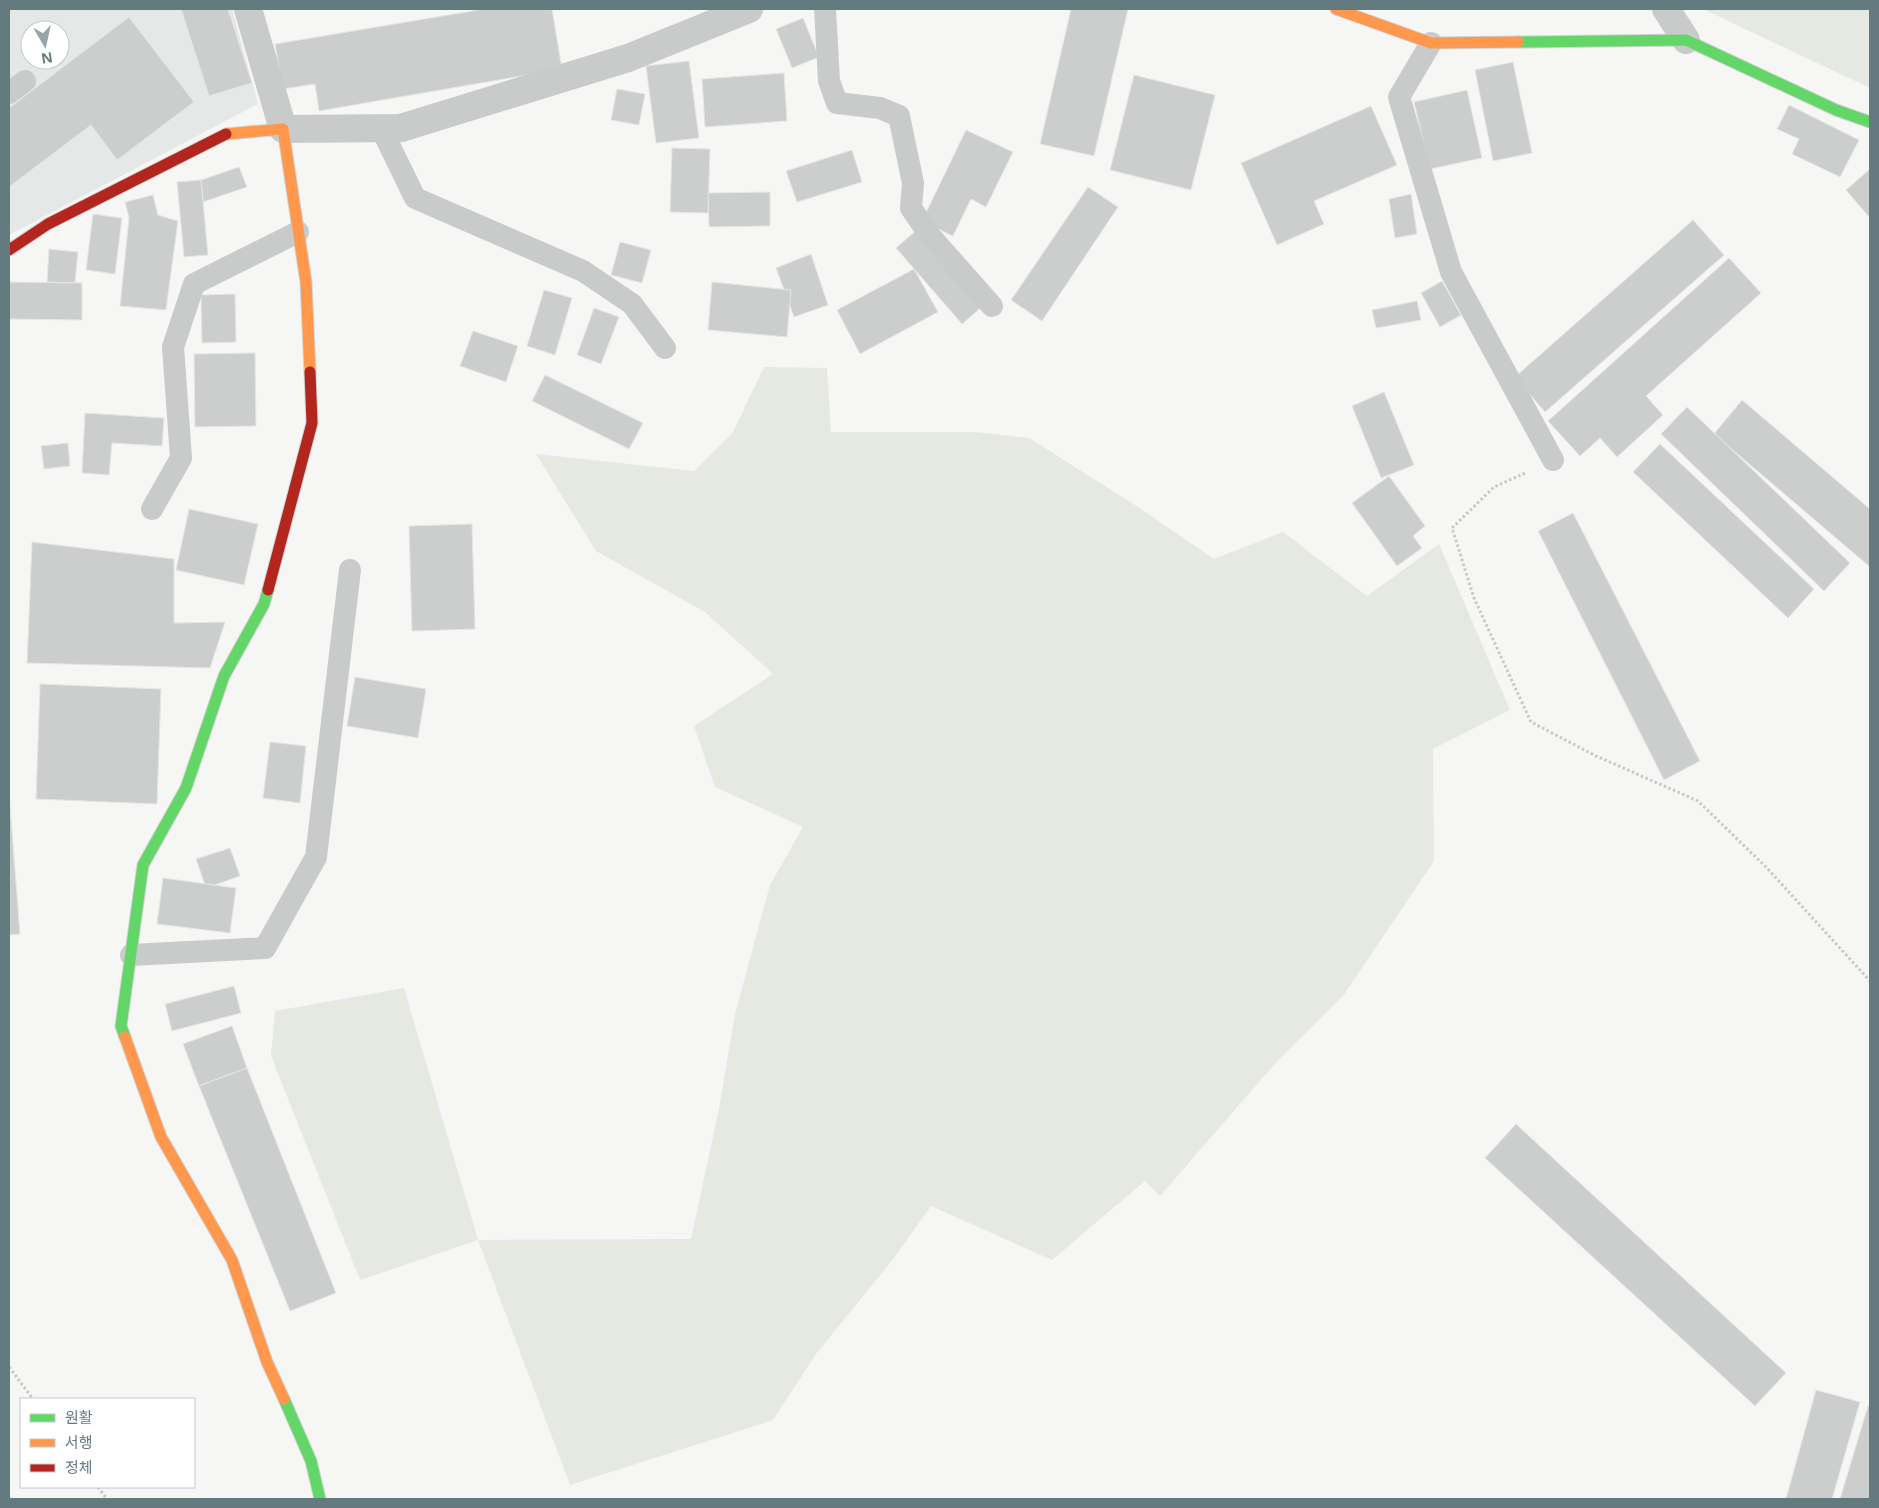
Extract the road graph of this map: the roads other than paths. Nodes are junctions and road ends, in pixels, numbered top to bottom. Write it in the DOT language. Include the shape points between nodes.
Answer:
graph roads {
  1 [pos="248,9"];
  2 [pos="749,9"];
  3 [pos="825,9"];
  4 [pos="1336,9"];
  5 [pos="1666,9"];
  6 [pos="1686,40"];
  7 [pos="1431,43"];
  8 [pos="1870,122"];
  9 [pos="381,128"];
  10 [pos="283,129"];
  11 [pos="298,232"];
  12 [pos="9,250"];
  13 [pos="992,306"];
  14 [pos="665,348"];
  15 [pos="1553,460"];
  16 [pos="152,509"];
  17 [pos="350,570"];
  18 [pos="131,955"];
  19 [pos="320,1499"];
  1 -- 10 [label="street"];
  2 -- 9 [label="street" via="628,58 401,128"];
  3 -- 13 [label="lane" via="829,81 837,103 880,108 900,116 913,184 911,208 931,237"];
  4 -- 7 [label="street"];
  5 -- 6 [label="street"];
  6 -- 7 [label="street"];
  6 -- 8 [label="street" via="1836,110"];
  7 -- 15 [label="lane" via="1399,98 1451,272"];
  9 -- 10 [label="street"];
  9 -- 14 [label="lane" via="416,198 583,271 632,304"];
  10 -- 11 [label="street"];
  10 -- 12 [label="street" via="222,134 48,224"];
  11 -- 16 [label="lane" via="194,284 173,347 180,458"];
  11 -- 18 [label="street" via="306,282 312,423 264,604 224,676 186,788 143,865"];
  17 -- 18 [label="lane" via="316,857 265,948"];
  18 -- 19 [label="street" via="121,1026 161,1137 232,1260 267,1362 311,1461"];
}
